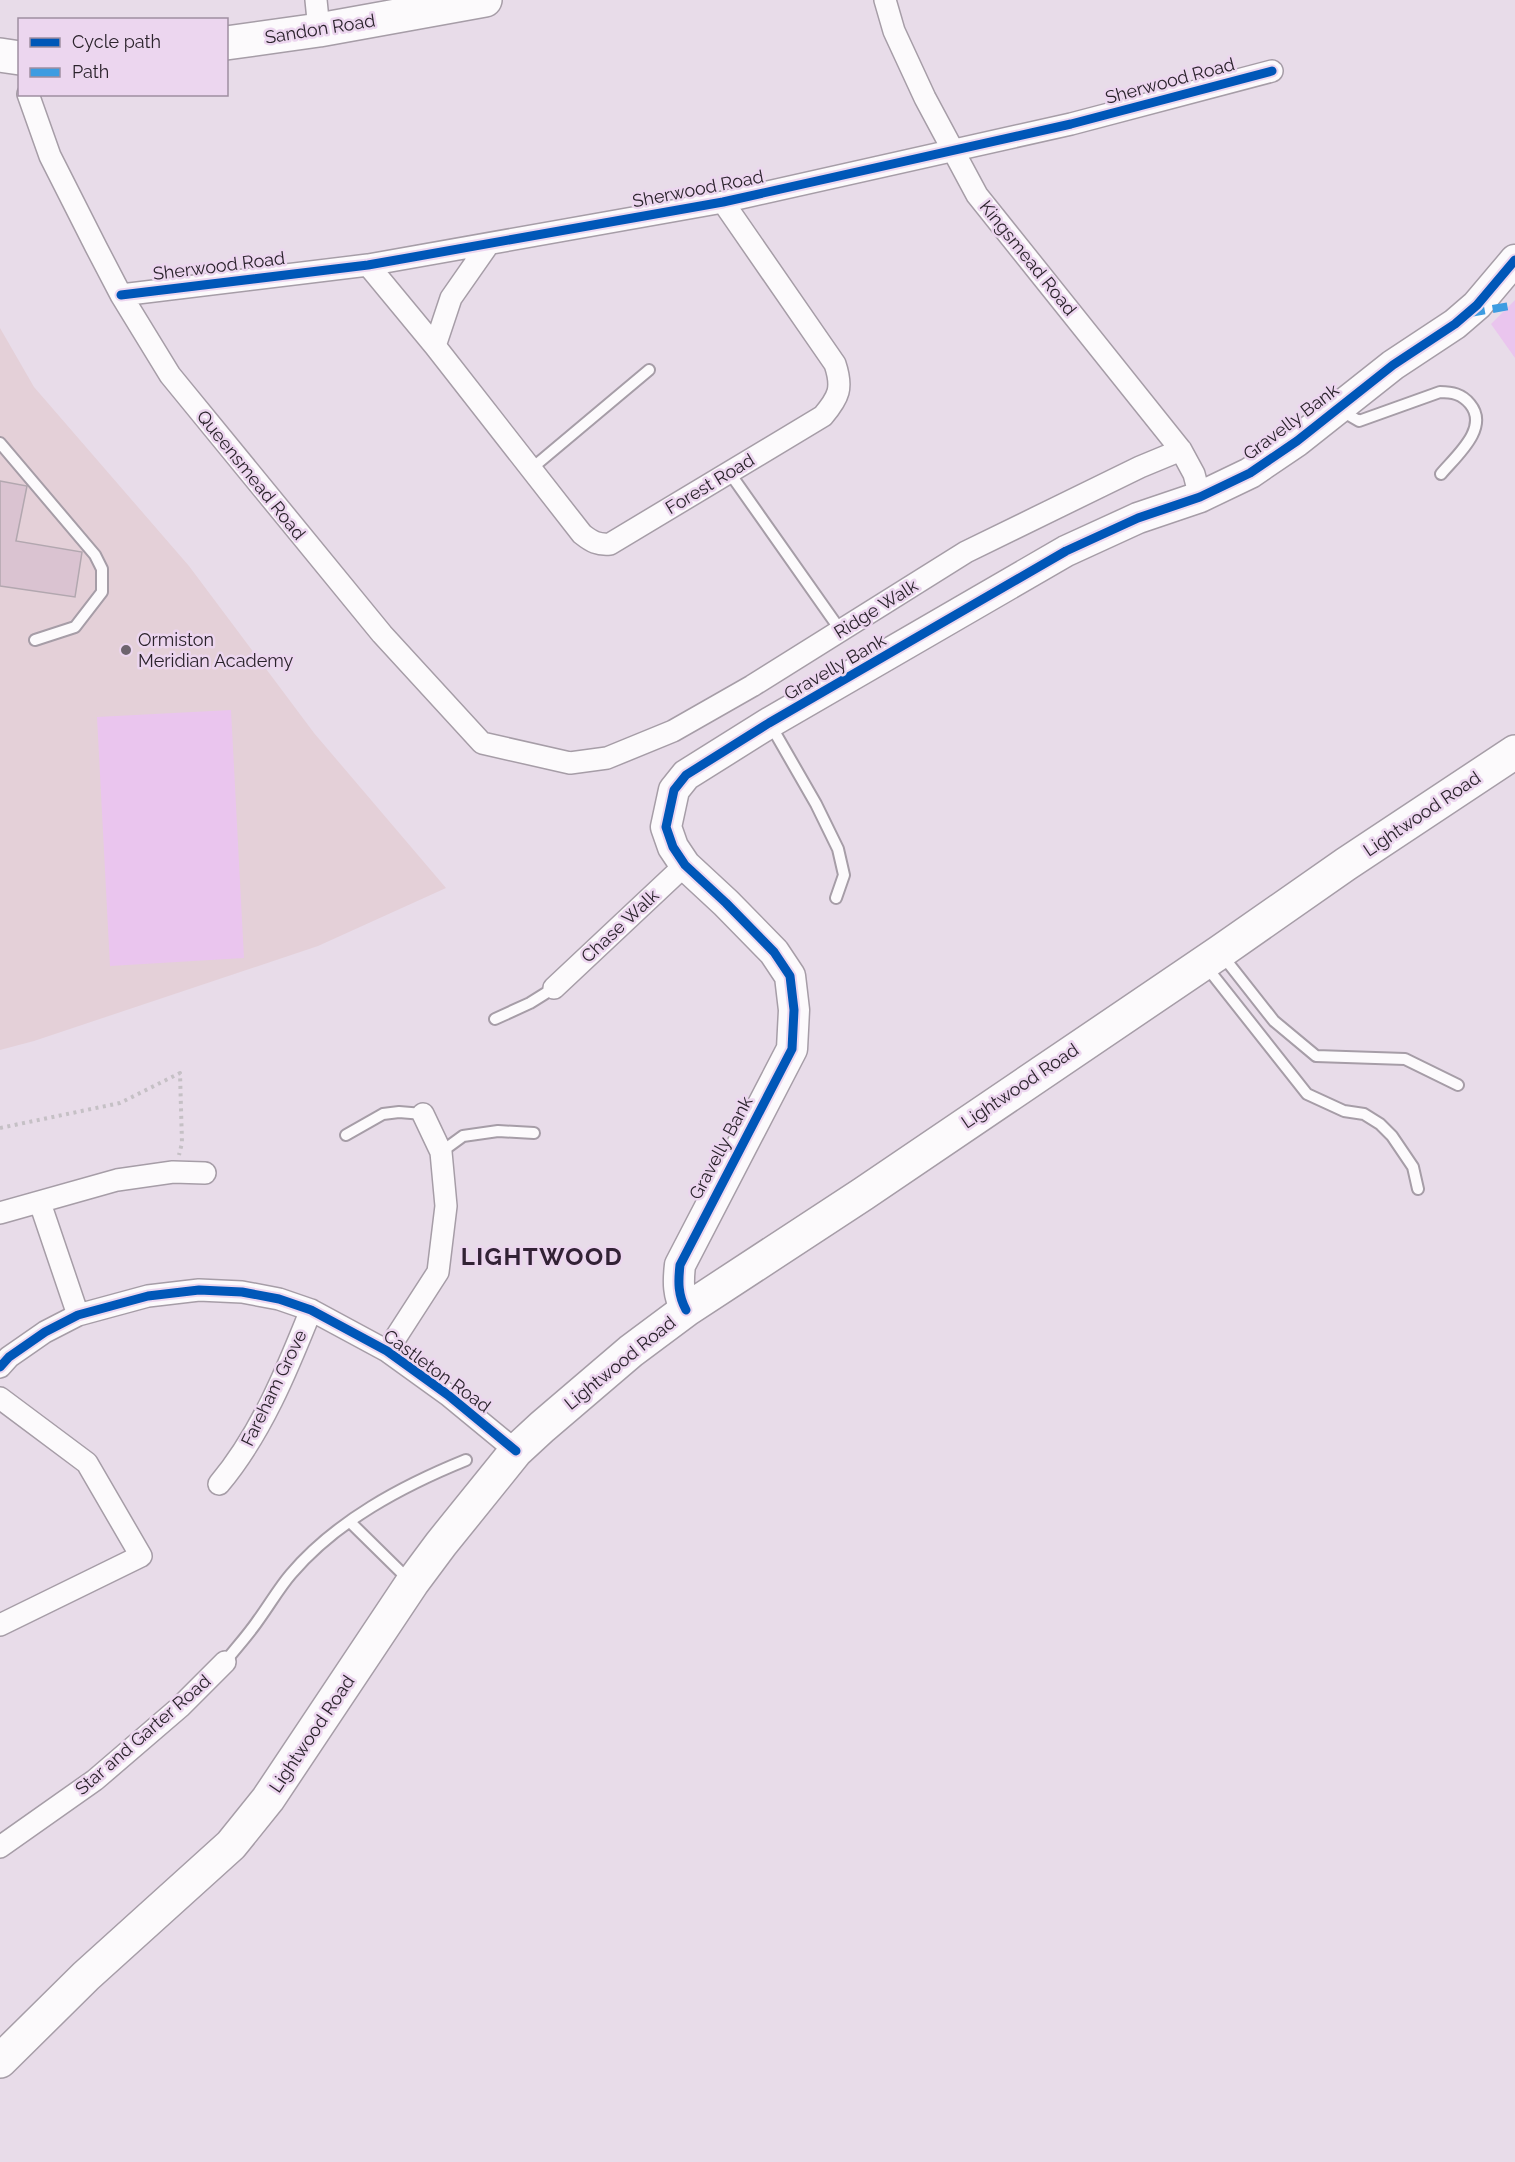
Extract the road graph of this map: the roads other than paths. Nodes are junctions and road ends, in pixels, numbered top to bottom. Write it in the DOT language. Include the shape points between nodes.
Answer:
graph roads {
  1 [pos="485,0"];
  2 [pos="885,0"];
  3 [pos="318,15"];
  4 [pos="228,42"];
  5 [pos="0,55"];
  6 [pos="18,58"];
  7 [pos="1272,70"];
  8 [pos="29,96"];
  9 [pos="953,151"];
  10 [pos="723,202"];
  11 [pos="488,245"];
  12 [pos="1515,260"];
  13 [pos="368,265"];
  14 [pos="121,295"];
  15 [pos="435,346"];
  16 [pos="649,370"];
  17 [pos="1337,408"];
  18 [pos="0,442"];
  19 [pos="1181,450"];
  20 [pos="531,469"];
  21 [pos="729,472"];
  22 [pos="1441,474"];
  23 [pos="1200,497"];
  24 [pos="841,631"];
  25 [pos="35,640"];
  26 [pos="770,723"];
  27 [pos="1515,752"];
  28 [pos="570,763"];
  29 [pos="685,865"];
  30 [pos="836,898"];
  31 [pos="1212,957"];
  32 [pos="554,988"];
  33 [pos="495,1019"];
  34 [pos="1458,1085"];
  35 [pos="423,1114"];
  36 [pos="534,1133"];
  37 [pos="346,1135"];
  38 [pos="441,1152"];
  39 [pos="204,1173"];
  40 [pos="1418,1189"];
  41 [pos="40,1203"];
  42 [pos="0,1213"];
  43 [pos="311,1310"];
  44 [pos="686,1310"];
  45 [pos="78,1315"];
  46 [pos="387,1351"];
  47 [pos="0,1367"];
  48 [pos="0,1398"];
  49 [pos="516,1451"];
  50 [pos="466,1460"];
  51 [pos="219,1484"];
  52 [pos="350,1522"];
  53 [pos="412,1583"];
  54 [pos="0,1625"];
  55 [pos="225,1662"];
  56 [pos="0,1847"];
  57 [pos="0,2061"];
  1 -- 3 [label="main road, Sandon Road"];
  2 -- 9 [label="street, Kingsmead Road" via="894,32"];
  3 -- 4 [label="main road, Sandon Road"];
  5 -- 6 [label="main road"];
  7 -- 9 [label="street, Sherwood Road"];
  8 -- 14 [label="street, Queensmead Road" via="50,156"];
  9 -- 10 [label="street, Sherwood Road"];
  9 -- 19 [label="street, Kingsmead Road" via="978,195"];
  10 -- 11 [label="street, Sherwood Road"];
  10 -- 21 [label="street, Forest Road" via="835,364 840,378 835,402 823,416"];
  11 -- 13 [label="street, Sherwood Road"];
  11 -- 15 [label="street" via="451,298"];
  12 -- 17 [label="street, Gravelly Bank" via="1477,306"];
  13 -- 14 [label="street, Sherwood Road"];
  13 -- 15 [label="street, Forest Road"];
  14 -- 28 [label="street, Queensmead Road" via="170,375 382,634 482,743"];
  15 -- 20 [label="street, Forest Road"];
  16 -- 20 [label="lane"];
  17 -- 22 [label="lane" via="1359,421 1440,392 1455,393 1467,400 1475,411 1477,426"];
  17 -- 23 [label="street, Gravelly Bank" via="1250,473"];
  18 -- 25 [label="lane" via="95,555 102,569 102,592 75,627"];
  19 -- 23 [label="street, Kingsmead Road" via="1194,474"];
  19 -- 24 [label="street, Ridge Walk" via="966,552"];
  20 -- 21 [label="street, Forest Road" via="582,534 601,545 610,544"];
  21 -- 24 [label="lane"];
  23 -- 26 [label="street, Gravelly Bank" via="1138,518 1066,551"];
  24 -- 28 [label="street, Ridge Walk" via="674,731 607,759"];
  26 -- 29 [label="street, Gravelly Bank" via="686,775 674,790 666,827"];
  26 -- 30 [label="lane" via="838,849 844,875"];
  27 -- 31 [label="main road, Lightwood Road"];
  29 -- 32 [label="street, Chase Walk"];
  29 -- 44 [label="street, Gravelly Bank" via="774,952 790,976 794,1010 792,1049 680,1265 680,1298"];
  31 -- 34 [label="lane" via="1274,1021 1316,1056 1405,1059"];
  31 -- 40 [label="lane" via="1307,1094 1344,1111 1364,1114 1380,1124 1413,1167"];
  31 -- 44 [label="main road, Lightwood Road"];
  32 -- 33 [label="lane"];
  35 -- 37 [label="lane" via="383,1114"];
  35 -- 38 [label="street"];
  36 -- 38 [label="lane" via="498,1131 463,1136"];
  38 -- 46 [label="street" via="446,1206 438,1272"];
  39 -- 41 [label="street" via="173,1172 117,1180"];
  41 -- 42 [label="street"];
  41 -- 45 [label="street"];
  43 -- 45 [label="street, Castleton Road" via="242,1292 200,1290 148,1296"];
  43 -- 46 [label="street, Castleton Road"];
  43 -- 51 [label="street, Fareham Grove" via="242,1472"];
  44 -- 49 [label="main road, Lightwood Road" via="631,1351"];
  45 -- 47 [label="street, Castleton Road" via="45,1332"];
  46 -- 49 [label="street, Castleton Road"];
  48 -- 54 [label="street" via="87,1463 141,1556"];
  49 -- 53 [label="main road, Lightwood Road"];
  50 -- 52 [label="lane" via="423,1478"];
  52 -- 53 [label="lane"];
  52 -- 55 [label="lane" via="290,1575"];
  53 -- 57 [label="main road, Lightwood Road" via="268,1799 231,1845 86,1976"];
  55 -- 56 [label="street, Star and Garter Road" via="180,1707 95,1780"];
}
